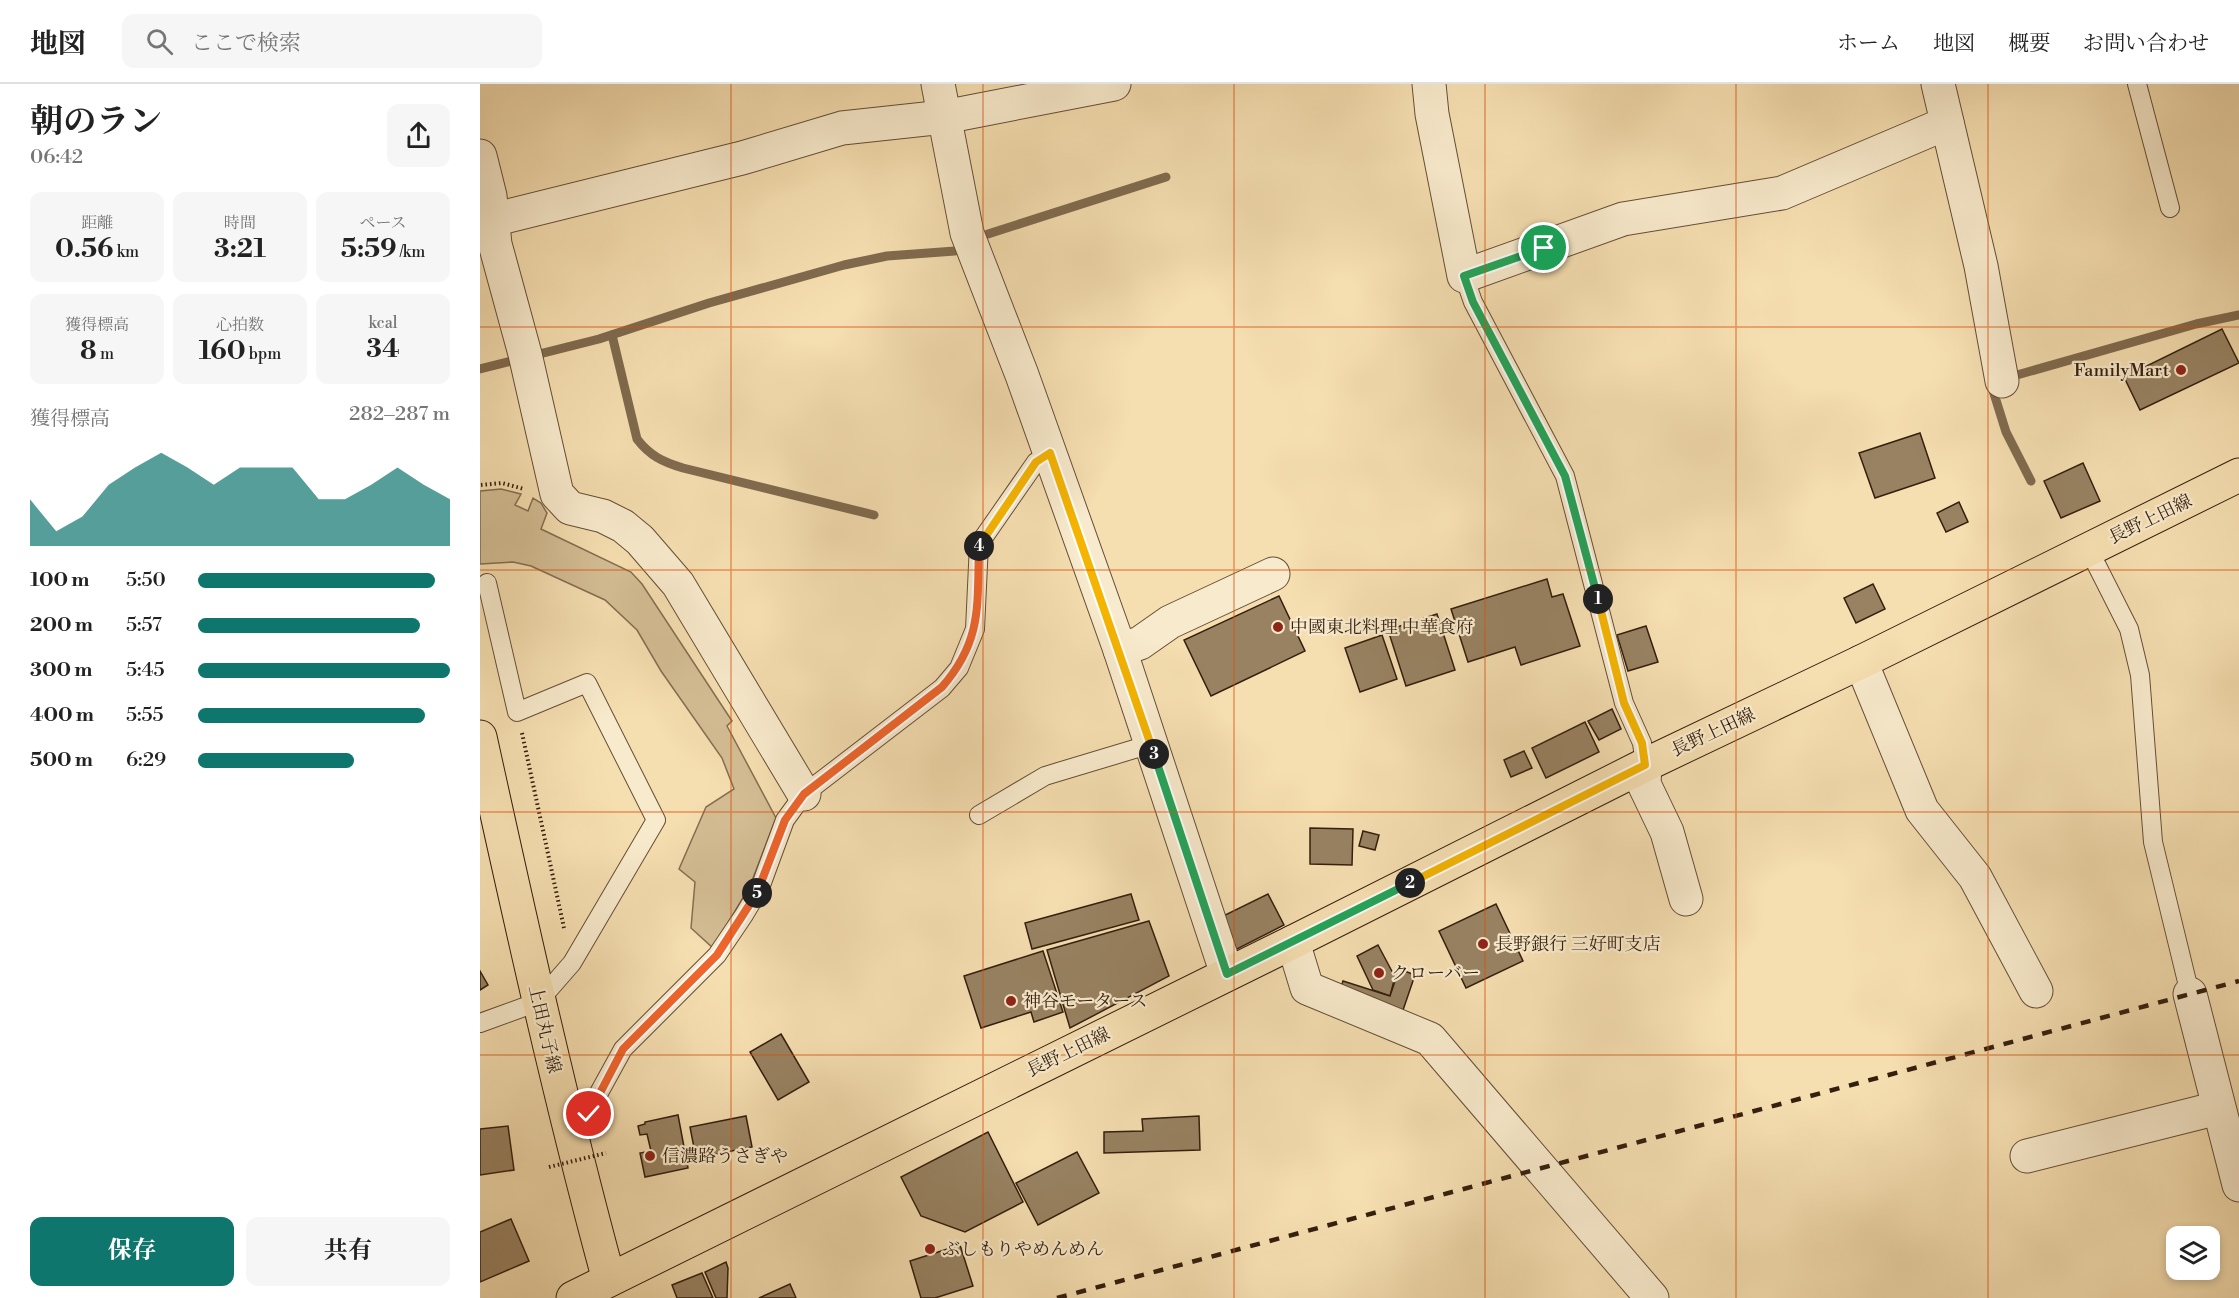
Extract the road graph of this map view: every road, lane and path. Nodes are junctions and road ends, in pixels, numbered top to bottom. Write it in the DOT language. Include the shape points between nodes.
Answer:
graph roads {
  1 [pos="938,84"];
  2 [pos="1114,84"];
  3 [pos="1428,84"];
  4 [pos="1938,84"];
  5 [pos="2137,84"];
  6 [pos="944,117"];
  7 [pos="1947,123"];
  8 [pos="480,156"];
  9 [pos="2170,208"];
  10 [pos="486,222"];
  11 [pos="1464,276"];
  12 [pos="2002,381"];
  13 [pos="1050,453"];
  14 [pos="2239,475"];
  15 [pos="481,484"];
  16 [pos="561,499"];
  17 [pos="2089,550"];
  18 [pos="1273,574"];
  19 [pos="487,583"];
  20 [pos="1120,650"];
  21 [pos="1861,662"];
  22 [pos="517,712"];
  23 [pos="480,737"];
  24 [pos="1151,744"];
  25 [pos="1645,765"];
  26 [pos="804,794"];
  27 [pos="979,815"];
  28 [pos="1686,899"];
  29 [pos="1293,942"];
  30 [pos="572,963"];
  31 [pos="1227,974"];
  32 [pos="2036,991"];
  33 [pos="2190,994"];
  34 [pos="538,1002"];
  35 [pos="480,1023"];
  36 [pos="2218,1108"];
  37 [pos="606,1153"];
  38 [pos="2027,1156"];
  39 [pos="561,1157"];
  40 [pos="2239,1185"];
  41 [pos="609,1280"];
  42 [pos="573,1298"];
  43 [pos="1652,1298"];
  1 -- 6 [label="street"];
  2 -- 6 [label="street"];
  3 -- 11 [label="street"];
  4 -- 7 [label="street"];
  5 -- 9 [label="lane"];
  6 -- 10 [label="street" via="842,128 742,158"];
  6 -- 13 [label="street" via="967,233"];
  7 -- 11 [label="street" via="1782,193 1623,219"];
  7 -- 12 [label="street" via="1982,266"];
  8 -- 10 [label="street" via="490,196"];
  10 -- 16 [label="street" via="526,358"];
  11 -- 25 [label="lane" via="1473,302 1565,476 1624,703 1642,743"];
  13 -- 20 [label="street"];
  13 -- 26 [label="lane" via="1036,462 979,543 975,629 959,668 942,687"];
  14 -- 17 [label="main road, 長野上田線"];
  15 -- 16 [label="path" via="502,483 546,500"];
  16 -- 26 [label="street" via="570,508 603,516 623,526 678,584"];
  17 -- 21 [label="main road, 長野上田線"];
  17 -- 33 [label="lane" via="2129,629 2140,675 2153,842"];
  18 -- 20 [label="street" via="1170,622 1140,644"];
  19 -- 22 [label="lane"];
  20 -- 24 [label="street"];
  21 -- 25 [label="main road, 長野上田線"];
  21 -- 32 [label="street" via="1922,810 1975,877"];
  22 -- 30 [label="path"];
  22 -- 30 [label="lane" via="587,683 656,820"];
  23 -- 34 [label="main road, 上田丸子線"];
  24 -- 27 [label="lane" via="1045,776"];
  24 -- 31 [label="street"];
  25 -- 28 [label="street" via="1644,783 1667,832"];
  25 -- 29 [label="main road, 長野上田線"];
  26 -- 39 [label="lane" via="785,820 760,888 744,915 717,955 623,1049"];
  29 -- 31 [label="main road, 長野上田線"];
  29 -- 43 [label="street" via="1307,988 1430,1039"];
  30 -- 34 [label="lane"];
  31 -- 41 [label="main road, 長野上田線"];
  33 -- 36 [label="street"];
  34 -- 35 [label="lane"];
  34 -- 39 [label="main road, 上田丸子線"];
  36 -- 38 [label="street"];
  36 -- 40 [label="street"];
  37 -- 39 [label="path, bridge"];
  39 -- 41 [label="main road, 上田丸子線"];
  41 -- 42 [label="main road"];
}
